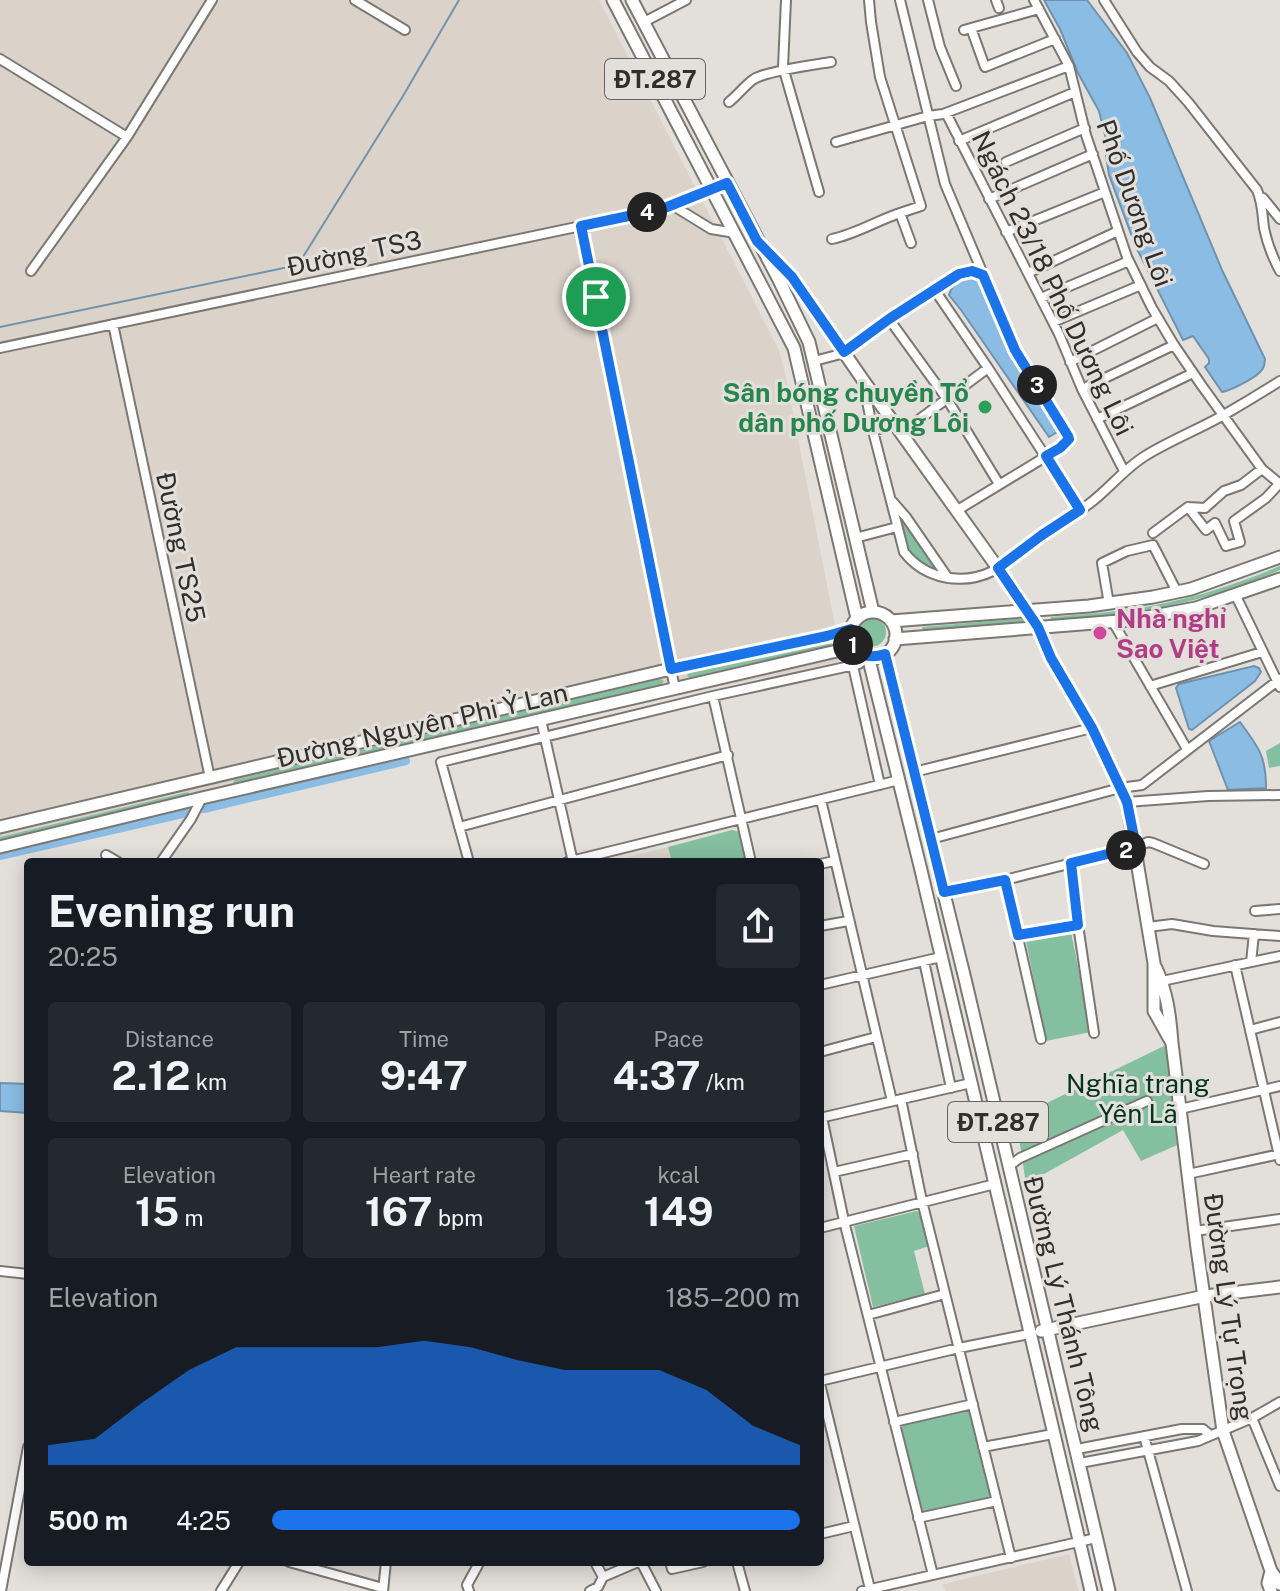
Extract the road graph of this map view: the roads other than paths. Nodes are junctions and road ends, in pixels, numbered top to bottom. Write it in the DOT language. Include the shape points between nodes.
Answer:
graph roads {
  1 [pos="212,0"];
  2 [pos="355,0"];
  3 [pos="613,0"];
  4 [pos="632,0"];
  5 [pos="686,0"];
  6 [pos="786,0"];
  7 [pos="869,0"];
  8 [pos="900,0"];
  9 [pos="928,0"];
  10 [pos="1034,0"];
  11 [pos="1104,0"];
  12 [pos="1039,9"];
  13 [pos="644,22"];
  14 [pos="405,30"];
  15 [pos="1055,39"];
  16 [pos="0,59"];
  17 [pos="831,62"];
  18 [pos="1069,66"];
  19 [pos="784,71"];
  20 [pos="956,86"];
  21 [pos="1075,92"];
  22 [pos="729,102"];
  23 [pos="946,113"];
  24 [pos="928,116"];
  25 [pos="896,125"];
  26 [pos="1085,128"];
  27 [pos="127,137"];
  28 [pos="959,141"];
  29 [pos="836,142"];
  30 [pos="1093,154"];
  31 [pos="1006,162"];
  32 [pos="727,183"];
  33 [pos="713,190"];
  34 [pos="1257,190"];
  35 [pos="819,192"];
  36 [pos="1105,192"];
  37 [pos="989,199"];
  38 [pos="672,205"];
  39 [pos="900,213"];
  40 [pos="1280,219"];
  41 [pos="581,226"];
  42 [pos="1118,231"];
  43 [pos="1006,232"];
  44 [pos="735,233"];
  45 [pos="832,239"];
  46 [pos="757,241"];
  47 [pos="911,243"];
  48 [pos="1129,261"];
  49 [pos="31,271"];
  50 [pos="1280,271"];
  51 [pos="1028,273"];
  52 [pos="983,275"];
  53 [pos="1141,285"];
  54 [pos="934,289"];
  55 [pos="1041,298"];
  56 [pos="1158,318"];
  57 [pos="889,319"];
  58 [pos="1053,322"];
  59 [pos="113,324"];
  60 [pos="1174,345"];
  61 [pos="0,348"];
  62 [pos="844,352"];
  63 [pos="814,361"];
  64 [pos="1070,362"];
  65 [pos="988,368"];
  66 [pos="1193,373"];
  67 [pos="863,380"];
  68 [pos="1280,381"];
  69 [pos="1082,389"];
  70 [pos="947,399"];
  71 [pos="1223,415"];
  72 [pos="1097,419"];
  73 [pos="898,428"];
  74 [pos="873,431"];
  75 [pos="1046,456"];
  76 [pos="1262,469"];
  77 [pos="1124,471"];
  78 [pos="999,484"];
  79 [pos="1279,484"];
  80 [pos="890,500"];
  81 [pos="1188,507"];
  82 [pos="1080,510"];
  83 [pos="956,511"];
  84 [pos="897,527"];
  85 [pos="1153,533"];
  86 [pos="855,538"];
  87 [pos="1280,557"];
  88 [pos="998,568"];
  89 [pos="948,578"];
  90 [pos="1280,579"];
  91 [pos="1177,592"];
  92 [pos="1236,596"];
  93 [pos="1109,604"];
  94 [pos="1028,611"];
  95 [pos="873,612"];
  96 [pos="891,621"];
  97 [pos="1113,622"];
  98 [pos="854,624"];
  99 [pos="1038,627"];
  100 [pos="895,639"];
  101 [pos="854,647"];
  102 [pos="1262,652"];
  103 [pos="885,654"];
  104 [pos="868,656"];
  105 [pos="853,666"];
  106 [pos="671,669"];
  107 [pos="1279,683"];
  108 [pos="1150,686"];
  109 [pos="675,689"];
  110 [pos="713,696"];
  111 [pos="541,720"];
  112 [pos="1092,728"];
  113 [pos="544,736"];
  114 [pos="1187,749"];
  115 [pos="728,755"];
  116 [pos="914,772"];
  117 [pos="210,778"];
  118 [pos="899,780"];
  119 [pos="880,785"];
  120 [pos="1120,788"];
  121 [pos="1280,795"];
  122 [pos="202,798"];
  123 [pos="558,799"];
  124 [pos="821,800"];
  125 [pos="1127,802"];
  126 [pos="742,819"];
  127 [pos="0,827"];
  128 [pos="459,827"];
  129 [pos="931,839"];
  130 [pos="0,847"];
  131 [pos="1136,847"];
  132 [pos="106,855"];
  133 [pos="111,858"];
  134 [pos="164,858"];
  135 [pos="468,858"];
  136 [pos="570,858"];
  137 [pos="587,858"];
  138 [pos="750,858"];
  139 [pos="834,861"];
  140 [pos="824,863"];
  141 [pos="1071,863"];
  142 [pos="1204,864"];
  143 [pos="938,868"];
  144 [pos="921,872"];
  145 [pos="1005,880"];
  146 [pos="944,892"];
  147 [pos="1280,909"];
  148 [pos="1255,911"];
  149 [pos="848,921"];
  150 [pos="824,925"];
  151 [pos="1078,925"];
  152 [pos="1148,927"];
  153 [pos="1254,934"];
  154 [pos="1018,935"];
  155 [pos="1280,936"];
  156 [pos="1280,956"];
  157 [pos="941,957"];
  158 [pos="924,961"];
  159 [pos="1251,962"];
  160 [pos="1154,963"];
  161 [pos="1235,965"];
  162 [pos="862,974"];
  163 [pos="1162,981"];
  164 [pos="824,984"];
  165 [pos="1280,1022"];
  166 [pos="1250,1030"];
  167 [pos="1094,1033"];
  168 [pos="876,1037"];
  169 [pos="1041,1039"];
  170 [pos="1172,1043"];
  171 [pos="824,1051"];
  172 [pos="971,1083"];
  173 [pos="1280,1086"];
  174 [pos="951,1088"];
  175 [pos="1265,1090"];
  176 [pos="896,1100"];
  177 [pos="1147,1101"];
  178 [pos="1180,1109"];
  179 [pos="824,1116"];
  180 [pos="824,1130"];
  181 [pos="913,1154"];
  182 [pos="1280,1156"];
  183 [pos="1009,1166"];
  184 [pos="834,1172"];
  185 [pos="1188,1174"];
  186 [pos="995,1184"];
  187 [pos="922,1201"];
  188 [pos="1280,1219"];
  189 [pos="844,1221"];
  190 [pos="824,1227"];
  191 [pos="1195,1231"];
  192 [pos="0,1271"];
  193 [pos="24,1274"];
  194 [pos="1280,1287"];
  195 [pos="945,1294"];
  196 [pos="1205,1296"];
  197 [pos="868,1315"];
  198 [pos="1046,1330"];
  199 [pos="1029,1334"];
  200 [pos="959,1348"];
  201 [pos="881,1367"];
  202 [pos="824,1381"];
  203 [pos="824,1399"];
  204 [pos="1280,1402"];
  205 [pos="973,1404"];
  206 [pos="1252,1418"];
  207 [pos="894,1422"];
  208 [pos="831,1429"];
  209 [pos="824,1431"];
  210 [pos="1223,1431"];
  211 [pos="1053,1434"];
  212 [pos="1209,1434"];
  213 [pos="1144,1436"];
  214 [pos="983,1447"];
  215 [pos="1077,1449"];
  216 [pos="1147,1449"];
  217 [pos="1080,1463"];
  218 [pos="24,1468"];
  219 [pos="1280,1486"];
  220 [pos="997,1501"];
  221 [pos="918,1518"];
  222 [pos="854,1526"];
  223 [pos="824,1533"];
  224 [pos="1096,1538"];
  225 [pos="1079,1542"];
  226 [pos="1011,1558"];
  227 [pos="237,1566"];
  228 [pos="303,1566"];
  229 [pos="386,1566"];
  230 [pos="476,1566"];
  231 [pos="597,1566"];
  232 [pos="630,1566"];
  233 [pos="642,1566"];
  234 [pos="738,1566"];
  235 [pos="1271,1571"];
  236 [pos="933,1575"];
  237 [pos="603,1577"];
  238 [pos="1280,1584"];
  239 [pos="887,1588"];
  240 [pos="383,1589"];
  241 [pos="866,1590"];
  242 [pos="1,1591"];
  243 [pos="221,1591"];
  244 [pos="469,1591"];
  245 [pos="591,1591"];
  246 [pos="656,1591"];
  247 [pos="745,1591"];
  248 [pos="1091,1591"];
  249 [pos="1109,1591"];
  250 [pos="1187,1591"];
  251 [pos="1271,1591"];
  1 -- 27 [label="street"];
  2 -- 14 [label="street"];
  3 -- 33 [label="main road, ĐT.287"];
  4 -- 13 [label="main road, ĐT.287"];
  5 -- 13 [label="street"];
  6 -- 19 [label="street"];
  7 -- 25 [label="street" via="880,77"];
  8 -- 24 [label="street"];
  9 -- 20 [label="street"];
  10 -- 12 [label="street, Phố Dương Lôi"];
  11 -- 34 [label="street" via="1137,52 1188,102"];
  12 -- 15 [label="street, Phố Dương Lôi"];
  12 -- 15 [label="street" via="968,29 985,67"];
  13 -- 32 [label="main road, ĐT.287"];
  15 -- 18 [label="street, Phố Dương Lôi"];
  16 -- 27 [label="street"];
  17 -- 19 [label="street"];
  18 -- 21 [label="street, Phố Dương Lôi"];
  18 -- 23 [label="street"];
  19 -- 22 [label="street" via="753,80"];
  19 -- 35 [label="street"];
  21 -- 26 [label="street, Phố Dương Lôi"];
  21 -- 28 [label="street"];
  23 -- 24 [label="street"];
  23 -- 28 [label="street, Ngách 23/18 Phố Dương Lôi"];
  24 -- 25 [label="street"];
  24 -- 52 [label="street" via="945,184"];
  25 -- 29 [label="street"];
  25 -- 39 [label="street" via="921,206"];
  26 -- 30 [label="street, Phố Dương Lôi"];
  26 -- 31 [label="street"];
  27 -- 49 [label="street"];
  28 -- 37 [label="street, Ngách 23/18 Phố Dương Lôi"];
  30 -- 36 [label="street, Phố Dương Lôi"];
  30 -- 37 [label="street"];
  32 -- 33 [label="main road"];
  32 -- 46 [label="main road, ĐT.287"];
  33 -- 38 [label="street, Đường TS3"];
  33 -- 44 [label="main road, ĐT.287"];
  34 -- 40 [label="street"];
  34 -- 50 [label="street"];
  36 -- 42 [label="street, Phố Dương Lôi"];
  36 -- 43 [label="street"];
  37 -- 43 [label="street, Ngách 23/18 Phố Dương Lôi"];
  38 -- 41 [label="street, Đường TS3"];
  38 -- 44 [label="street" via="711,229"];
  39 -- 45 [label="street"];
  39 -- 47 [label="street"];
  41 -- 59 [label="street, Đường TS3"];
  41 -- 106 [label="street"];
  42 -- 48 [label="street, Phố Dương Lôi"];
  42 -- 51 [label="street"];
  43 -- 51 [label="street, Ngách 23/18 Phố Dương Lôi"];
  44 -- 98 [label="main road, ĐT.287" via="794,348"];
  46 -- 62 [label="main road, Đường Lý Tự Trọng" via="792,277"];
  46 -- 63 [label="main road, ĐT.287"];
  48 -- 53 [label="street, Phố Dương Lôi"];
  48 -- 55 [label="street"];
  51 -- 55 [label="street, Ngách 23/18 Phố Dương Lôi"];
  52 -- 54 [label="street" via="967,271"];
  52 -- 75 [label="street" via="1015,350 1068,436"];
  53 -- 56 [label="street, Phố Dương Lôi"];
  53 -- 58 [label="street"];
  54 -- 57 [label="street"];
  54 -- 65 [label="street"];
  55 -- 58 [label="street, Ngách 23/18 Phố Dương Lôi"];
  56 -- 60 [label="street, Phố Dương Lôi"];
  56 -- 64 [label="street"];
  57 -- 62 [label="street"];
  57 -- 70 [label="street"];
  58 -- 64 [label="street, Ngách 23/18 Phố Dương Lôi"];
  59 -- 61 [label="street, Đường TS3"];
  59 -- 117 [label="street, Đường TS25"];
  60 -- 66 [label="street, Phố Dương Lôi"];
  60 -- 69 [label="street"];
  62 -- 63 [label="street"];
  62 -- 67 [label="main road, Đường Lý Tự Trọng"];
  63 -- 86 [label="main road, ĐT.287"];
  64 -- 69 [label="street, Ngách 23/18 Phố Dương Lôi"];
  65 -- 70 [label="street"];
  65 -- 75 [label="street"];
  66 -- 71 [label="street, Phố Dương Lôi"];
  66 -- 72 [label="street"];
  67 -- 73 [label="main road, Đường Lý Tự Trọng"];
  67 -- 74 [label="street"];
  68 -- 71 [label="street"];
  69 -- 72 [label="street, Ngách 23/18 Phố Dương Lôi"];
  70 -- 73 [label="street"];
  70 -- 78 [label="street"];
  71 -- 76 [label="street, Phố Dương Lôi"];
  71 -- 77 [label="street"];
  72 -- 77 [label="street, Ngách 23/18 Phố Dương Lôi"];
  73 -- 74 [label="street"];
  73 -- 83 [label="main road, Đường Lý Tự Trọng"];
  74 -- 80 [label="street"];
  75 -- 78 [label="street"];
  75 -- 82 [label="street"];
  76 -- 79 [label="street, Phố Dương Lôi"];
  76 -- 81 [label="street" via="1205,508"];
  77 -- 82 [label="street"];
  78 -- 83 [label="street"];
  79 -- 81 [label="street" via="1234,521 1240,542 1226,546 1215,523 1206,530"];
  80 -- 84 [label="street"];
  80 -- 89 [label="street"];
  81 -- 85 [label="street"];
  82 -- 88 [label="street"];
  83 -- 88 [label="main road, Đường Lý Tự Trọng"];
  84 -- 86 [label="street"];
  84 -- 89 [label="street" via="911,561"];
  86 -- 95 [label="main road, ĐT.287"];
  87 -- 91 [label="main road"];
  88 -- 89 [label="street"];
  88 -- 94 [label="main road, Đường Lý Tự Trọng"];
  90 -- 92 [label="main road"];
  91 -- 93 [label="main road"];
  91 -- 93 [label="street" via="1153,545 1102,563"];
  92 -- 97 [label="main road" via="1177,613"];
  92 -- 102 [label="street"];
  93 -- 94 [label="main road"];
  94 -- 96 [label="main road"];
  94 -- 99 [label="main road, Đường Lý Tự Trọng"];
  95 -- 96 [label="main road"];
  95 -- 98 [label="main road"];
  96 -- 100 [label="main road"];
  97 -- 99 [label="main road"];
  97 -- 108 [label="street"];
  98 -- 101 [label="main road"];
  98 -- 106 [label="main road, Đường Nguyên Phi Ỷ Lan" via="813,639"];
  99 -- 100 [label="main road"];
  99 -- 112 [label="main road, Đường Lý Tự Trọng"];
  100 -- 103 [label="main road"];
  101 -- 104 [label="main road"];
  101 -- 109 [label="main road, Đường Nguyên Phi Ỷ Lan"];
  102 -- 107 [label="street"];
  102 -- 108 [label="street"];
  103 -- 104 [label="main road"];
  103 -- 116 [label="main road, Đường Lý Thánh Tông / ĐT.287"];
  104 -- 105 [label="street"];
  104 -- 118 [label="main road, Đường Lý Thánh Tông / ĐT.287"];
  105 -- 110 [label="street"];
  105 -- 119 [label="street"];
  106 -- 109 [label="street"];
  106 -- 117 [label="main road, Đường Nguyên Phi Ỷ Lan"];
  107 -- 114 [label="street"];
  108 -- 114 [label="street"];
  109 -- 111 [label="main road, Đường Nguyên Phi Ỷ Lan"];
  110 -- 113 [label="street"];
  110 -- 115 [label="street"];
  111 -- 113 [label="street"];
  111 -- 122 [label="main road, Đường Nguyên Phi Ỷ Lan"];
  112 -- 116 [label="street"];
  112 -- 120 [label="main road, Đường Lý Tự Trọng"];
  113 -- 123 [label="street"];
  113 -- 128 [label="street" via="441,762"];
  114 -- 120 [label="street" via="1142,785"];
  115 -- 123 [label="street"];
  115 -- 126 [label="street"];
  116 -- 129 [label="main road, Đường Lý Thánh Tông / ĐT.287"];
  117 -- 122 [label="main road"];
  117 -- 127 [label="main road, Đường Nguyên Phi Ỷ Lan"];
  118 -- 119 [label="street"];
  118 -- 144 [label="main road, Đường Lý Thánh Tông / ĐT.287"];
  119 -- 124 [label="street"];
  120 -- 125 [label="main road, Đường Lý Tự Trọng"];
  120 -- 129 [label="street"];
  121 -- 125 [label="street"];
  122 -- 130 [label="main road, Đường Nguyên Phi Ỷ Lan"];
  122 -- 134 [label="street"];
  123 -- 128 [label="street"];
  123 -- 136 [label="street"];
  124 -- 126 [label="street"];
  124 -- 139 [label="street"];
  125 -- 131 [label="main road, Đường Lý Tự Trọng"];
  126 -- 137 [label="street"];
  126 -- 138 [label="street"];
  128 -- 135 [label="street"];
  129 -- 143 [label="main road, Đường Lý Thánh Tông / ĐT.287"];
  131 -- 141 [label="street"];
  131 -- 142 [label="street" via="1153,843"];
  131 -- 152 [label="main road, Đường Lý Tự Trọng"];
  132 -- 133 [label="street"];
  139 -- 140 [label="street"];
  139 -- 149 [label="street"];
  141 -- 145 [label="street"];
  141 -- 151 [label="street"];
  143 -- 144 [label="main road"];
  143 -- 146 [label="main road, Đường Lý Thánh Tông / ĐT.287"];
  144 -- 157 [label="main road, Đường Lý Thánh Tông / ĐT.287"];
  145 -- 146 [label="street"];
  145 -- 154 [label="street"];
  146 -- 183 [label="main road, Đường Lý Thánh Tông / ĐT.287"];
  147 -- 148 [label="street"];
  149 -- 150 [label="street"];
  149 -- 162 [label="street"];
  151 -- 154 [label="street"];
  151 -- 167 [label="street"];
  152 -- 153 [label="street" via="1172,924"];
  152 -- 160 [label="main road, Đường Lý Tự Trọng"];
  153 -- 155 [label="street"];
  153 -- 159 [label="street"];
  154 -- 169 [label="street"];
  156 -- 159 [label="street"];
  157 -- 158 [label="street"];
  157 -- 172 [label="main road, Đường Lý Thánh Tông / ĐT.287"];
  158 -- 162 [label="street"];
  158 -- 174 [label="street"];
  159 -- 161 [label="street"];
  160 -- 163 [label="main road, Đường Lý Tự Trọng"];
  160 -- 170 [label="main road, Đường Lý Tự Trọng" via="1154,1011"];
  161 -- 163 [label="street"];
  161 -- 166 [label="street"];
  162 -- 164 [label="street"];
  162 -- 168 [label="street"];
  163 -- 170 [label="main road, Đường Lý Tự Trọng"];
  165 -- 166 [label="street"];
  166 -- 175 [label="street"];
  168 -- 171 [label="street"];
  168 -- 176 [label="street"];
  170 -- 178 [label="main road, Đường Lý Tự Trọng"];
  172 -- 174 [label="street"];
  172 -- 186 [label="main road, Đường Lý Thánh Tông / ĐT.287"];
  173 -- 175 [label="street"];
  174 -- 176 [label="street"];
  175 -- 178 [label="street"];
  175 -- 182 [label="street"];
  176 -- 179 [label="street"];
  176 -- 181 [label="street"];
  177 -- 183 [label="street"];
  178 -- 185 [label="main road, Đường Lý Tự Trọng"];
  180 -- 184 [label="street"];
  181 -- 184 [label="street"];
  181 -- 187 [label="street"];
  182 -- 185 [label="street"];
  183 -- 198 [label="main road, Đường Lý Thánh Tông / ĐT.287"];
  184 -- 189 [label="street"];
  185 -- 191 [label="main road, Đường Lý Tự Trọng"];
  186 -- 187 [label="street"];
  186 -- 199 [label="main road, Đường Lý Thánh Tông / ĐT.287"];
  187 -- 189 [label="street"];
  187 -- 195 [label="street"];
  188 -- 191 [label="street"];
  189 -- 190 [label="street"];
  189 -- 197 [label="street"];
  191 -- 196 [label="main road, Đường Lý Tự Trọng"];
  192 -- 193 [label="street"];
  194 -- 196 [label="main road"];
  195 -- 197 [label="street"];
  195 -- 200 [label="street"];
  196 -- 198 [label="main road"];
  196 -- 210 [label="main road, Đường Lý Tự Trọng"];
  197 -- 201 [label="street"];
  198 -- 199 [label="main road"];
  198 -- 215 [label="main road, Đường Lý Thánh Tông / ĐT.287"];
  199 -- 200 [label="street"];
  199 -- 211 [label="main road, Đường Lý Thánh Tông / ĐT.287"];
  200 -- 201 [label="street"];
  200 -- 205 [label="street"];
  201 -- 202 [label="street"];
  201 -- 207 [label="street"];
  203 -- 208 [label="street"];
  204 -- 206 [label="street"];
  205 -- 207 [label="street"];
  205 -- 214 [label="street"];
  206 -- 210 [label="street"];
  206 -- 219 [label="street"];
  207 -- 221 [label="street"];
  208 -- 209 [label="street"];
  208 -- 222 [label="street"];
  210 -- 212 [label="street"];
  210 -- 235 [label="main road, Đường Lý Tự Trọng"];
  211 -- 214 [label="street"];
  211 -- 225 [label="main road, Đường Lý Thánh Tông / ĐT.287"];
  212 -- 213 [label="street" via="1192,1429"];
  212 -- 216 [label="street" via="1198,1441"];
  213 -- 215 [label="street"];
  213 -- 216 [label="street"];
  214 -- 220 [label="street"];
  215 -- 217 [label="main road, Đường Lý Thánh Tông / ĐT.287"];
  216 -- 217 [label="street"];
  216 -- 250 [label="street"];
  217 -- 224 [label="main road, Đường Lý Thánh Tông / ĐT.287"];
  218 -- 242 [label="street"];
  220 -- 221 [label="street"];
  220 -- 226 [label="street"];
  221 -- 236 [label="street"];
  222 -- 223 [label="street"];
  222 -- 241 [label="street"];
  224 -- 225 [label="street"];
  224 -- 249 [label="main road, Đường Lý Thánh Tông / ĐT.287"];
  225 -- 226 [label="street"];
  225 -- 248 [label="main road, Đường Lý Thánh Tông / ĐT.287"];
  226 -- 236 [label="street"];
  227 -- 243 [label="street"];
  228 -- 240 [label="street"];
  229 -- 240 [label="street"];
  230 -- 244 [label="street"];
  231 -- 237 [label="street"];
  232 -- 237 [label="street"];
  233 -- 246 [label="street"];
  234 -- 247 [label="street"];
  235 -- 238 [label="main road, Đường Lý Tự Trọng"];
  235 -- 251 [label="main road, Đường Lý Tự Trọng"];
  236 -- 239 [label="street"];
  237 -- 245 [label="street"];
  239 -- 241 [label="street"];
}
